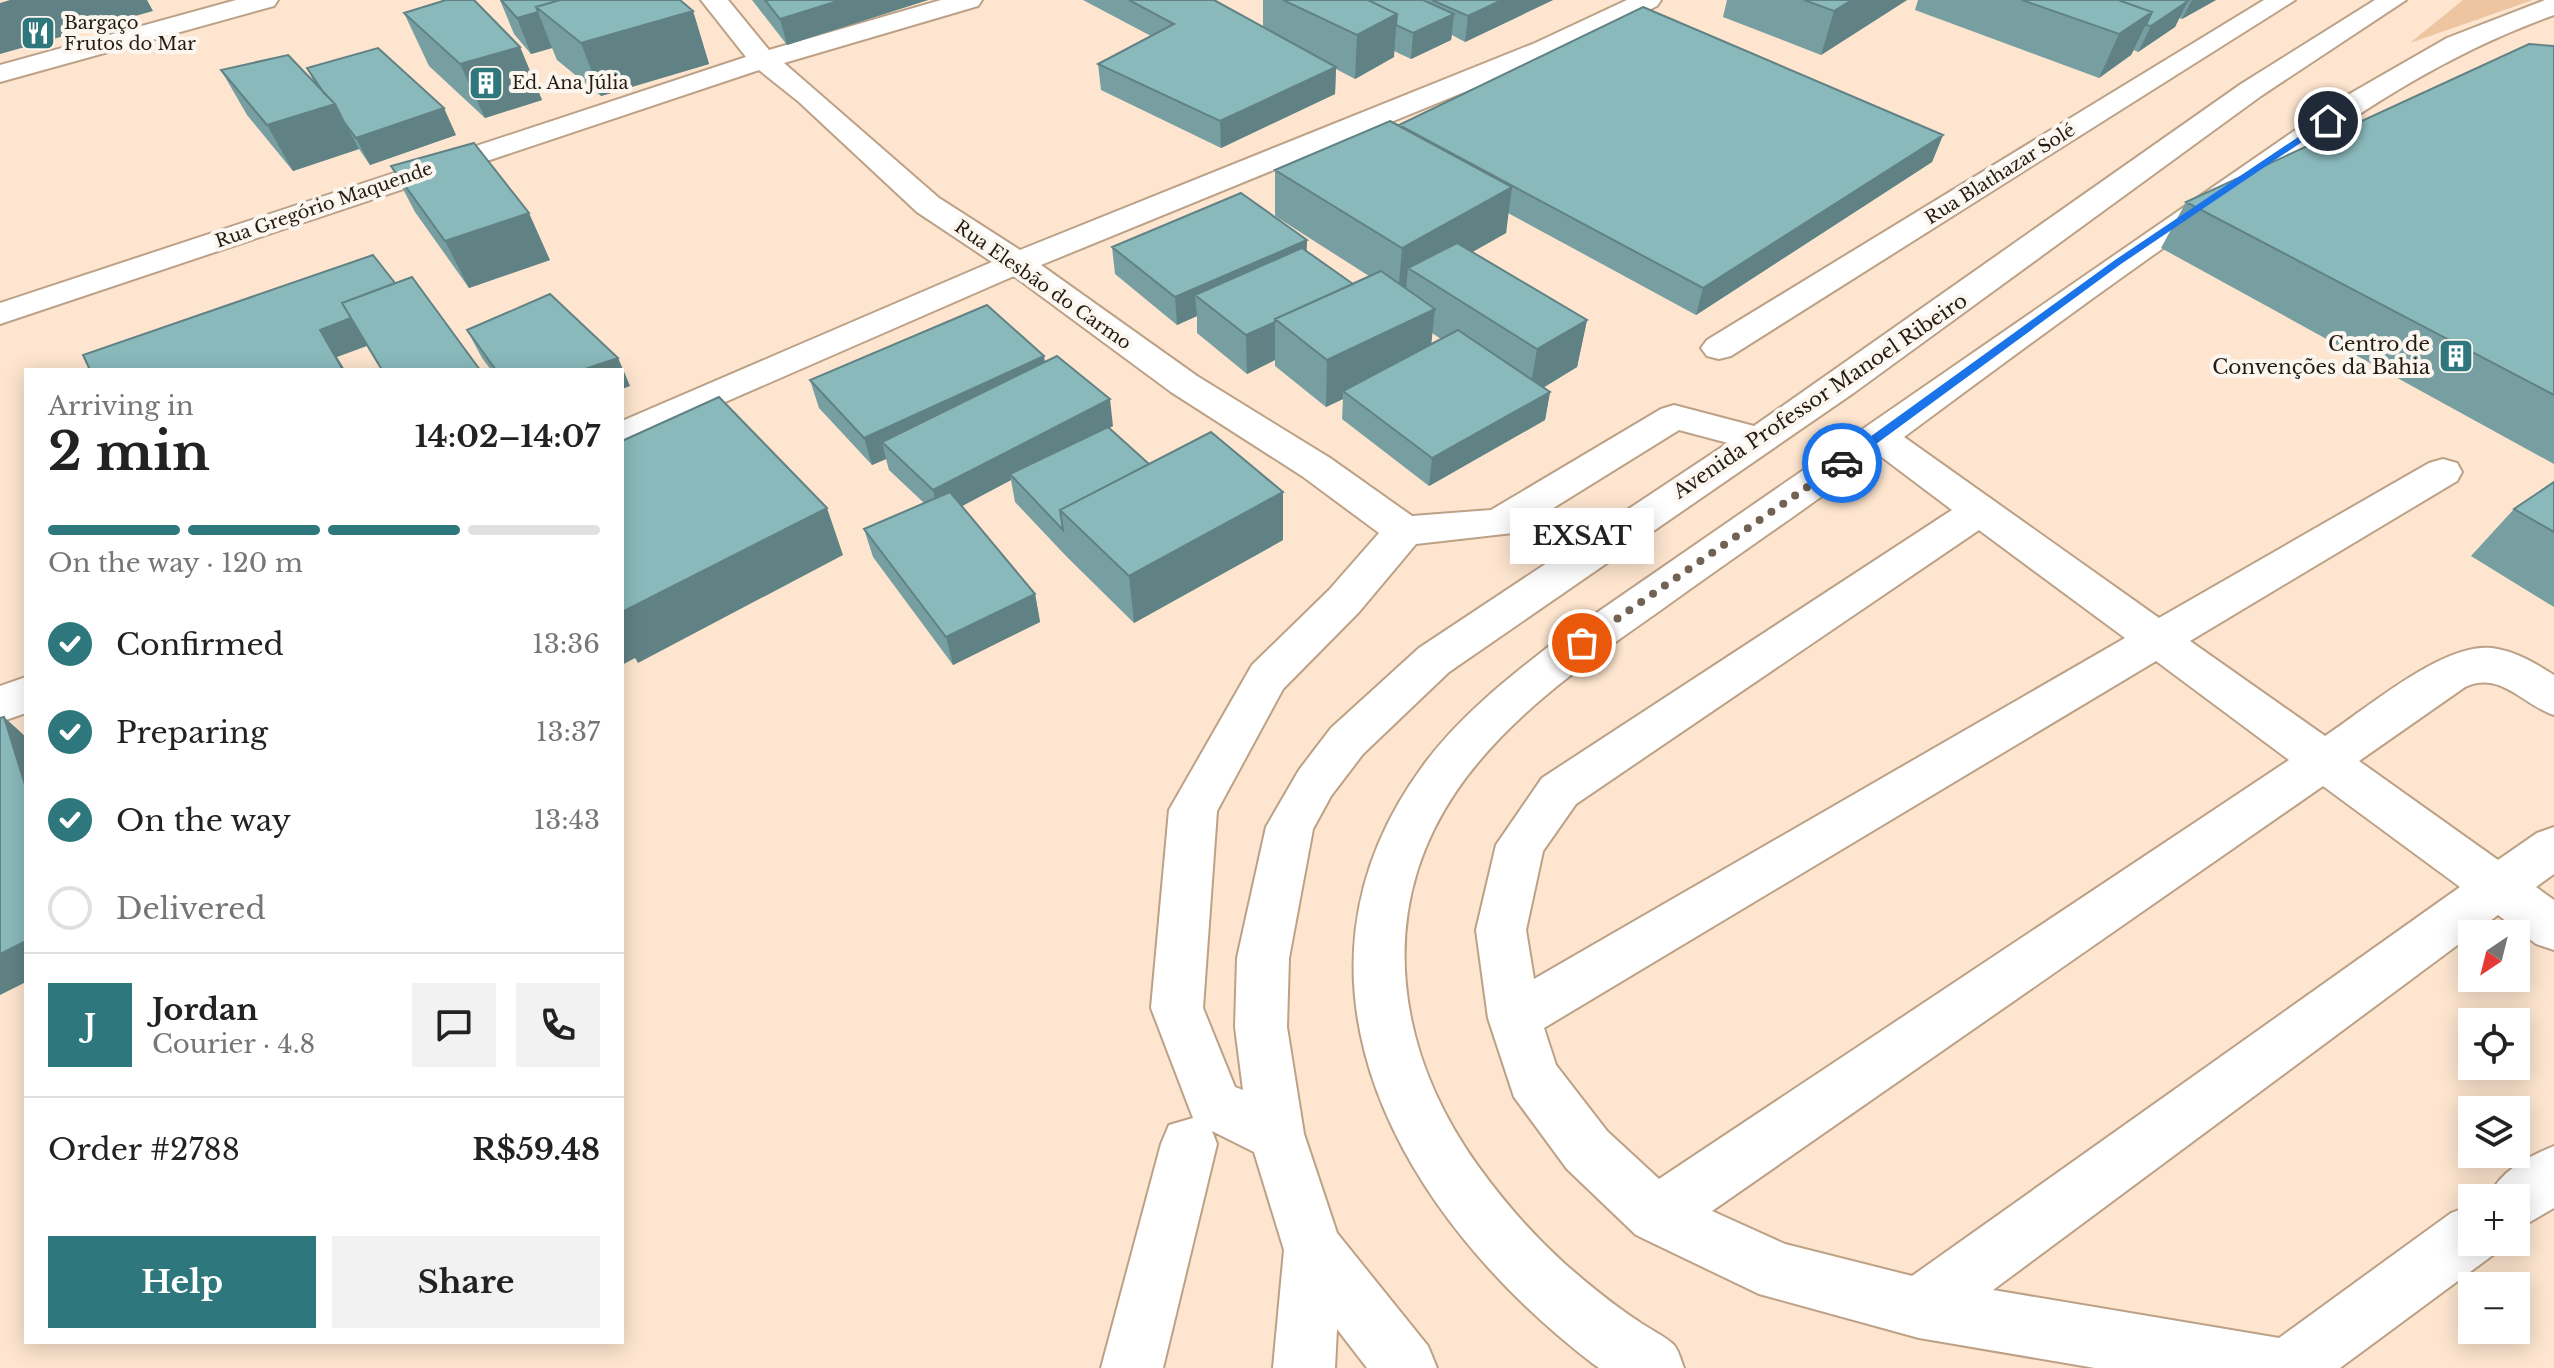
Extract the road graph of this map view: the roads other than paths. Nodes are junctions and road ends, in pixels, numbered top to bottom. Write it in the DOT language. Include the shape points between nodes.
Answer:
graph roads {
  1 [pos="265,0"];
  2 [pos="714,0"];
  3 [pos="969,0"];
  4 [pos="1648,0"];
  5 [pos="2282,0"];
  6 [pos="2393,0"];
  7 [pos="2554,6"];
  8 [pos="763,60"];
  9 [pos="0,74"];
  10 [pos="1017,263"];
  11 [pos="0,314"];
  12 [pos="1719,348"];
  13 [pos="624,434"];
  14 [pos="1879,437"];
  15 [pos="1759,439"];
  16 [pos="2443,472"];
  17 [pos="1979,511"];
  18 [pos="1404,531"];
  19 [pos="2157,639"];
  20 [pos="24,695"];
  21 [pos="2554,698"];
  22 [pos="0,705"];
  23 [pos="2324,761"];
  24 [pos="2554,847"];
  25 [pos="2500,888"];
  26 [pos="2554,928"];
  27 [pos="1514,1018"];
  28 [pos="1276,1134"];
  29 [pos="1189,1144"];
  30 [pos="2554,1174"];
  31 [pos="2530,1191"];
  32 [pos="1656,1215"];
  33 [pos="2458,1244"];
  34 [pos="1313,1250"];
  35 [pos="1919,1308"];
  36 [pos="1132,1368"];
  37 [pos="1304,1368"];
  38 [pos="1406,1368"];
  39 [pos="1653,1368"];
  40 [pos="2278,1368"];
  41 [pos="2289,1368"];
  1 -- 9 [label="street"];
  2 -- 8 [label="street, Rua Elesbão do Carmo"];
  3 -- 8 [label="street, Rua Gregório Maquende"];
  4 -- 10 [label="street" via="1545,49"];
  5 -- 12 [label="street, Rua Blathazar Solé"];
  6 -- 15 [label="street, Avenida Professor Manoel Ribeiro" via="2251,90"];
  7 -- 14 [label="street" via="2457,43 2381,86 2118,262"];
  8 -- 10 [label="street, Rua Elesbão do Carmo" via="928,205"];
  8 -- 11 [label="street, Rua Gregório Maquende"];
  10 -- 13 [label="street"];
  10 -- 18 [label="street, Rua Elesbão do Carmo" via="1184,384 1316,467"];
  14 -- 17 [label="street"];
  14 -- 39 [label="street" via="1557,660 1509,703 1462,748 1424,798 1398,851 1382,903 1377,964 1381,1018 1401,1084 1435,1157 1478,1218 1539,1282 1598,1333"];
  15 -- 18 [label="street" via="1674,417 1499,523"];
  15 -- 28 [label="street, Avenida Professor Manoel Ribeiro" via="1434,660 1347,741 1315,783 1290,827 1263,958 1261,1027"];
  16 -- 19 [label="street"];
  17 -- 19 [label="street"];
  17 -- 27 [label="street" via="1559,791 1520,845 1501,930"];
  18 -- 28 [label="street" via="1344,601 1267,677 1193,810 1177,1008 1215,1105"];
  19 -- 23 [label="street"];
  19 -- 27 [label="street"];
  20 -- 22 [label="street"];
  21 -- 23 [label="street" via="2508,669 2485,662 2466,666"];
  23 -- 25 [label="street"];
  23 -- 32 [label="street"];
  24 -- 25 [label="street"];
  25 -- 26 [label="street"];
  25 -- 35 [label="street"];
  27 -- 32 [label="street" via="1533,1079 1587,1150"];
  28 -- 34 [label="street, Avenida Professor Manoel Ribeiro"];
  29 -- 36 [label="street"];
  30 -- 31 [label="street"];
  32 -- 35 [label="street" via="1780,1273"];
  33 -- 41 [label="street"];
  34 -- 37 [label="street"];
  34 -- 38 [label="street, Avenida Professor Manoel Ribeiro"];
  35 -- 40 [label="street"];
}
